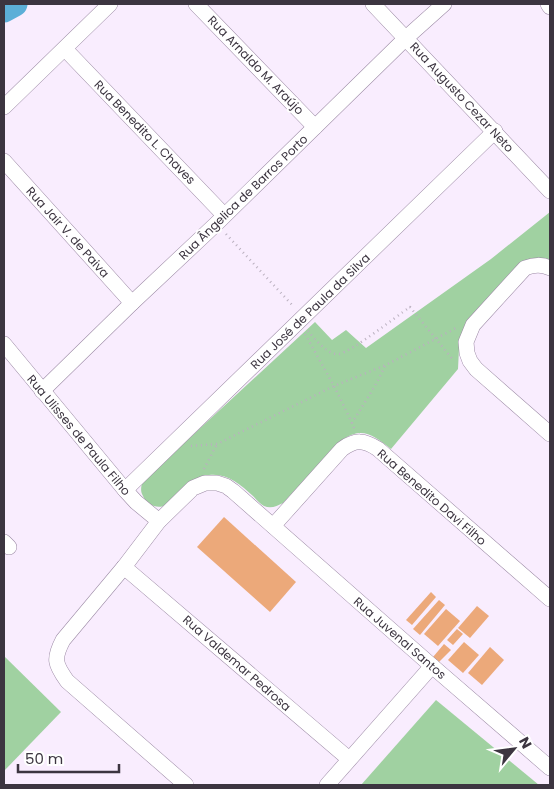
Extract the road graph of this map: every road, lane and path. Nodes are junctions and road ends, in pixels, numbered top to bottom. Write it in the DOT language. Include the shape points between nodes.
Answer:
graph roads {
  1 [pos="110,4"];
  2 [pos="196,4"];
  3 [pos="373,4"];
  4 [pos="444,4"];
  5 [pos="548,4"];
  6 [pos="550,6"];
  7 [pos="406,38"];
  8 [pos="65,49"];
  9 [pos="4,107"];
  10 [pos="315,127"];
  11 [pos="494,131"];
  12 [pos="4,161"];
  13 [pos="550,191"];
  14 [pos="220,220"];
  15 [pos="550,268"];
  16 [pos="132,303"];
  17 [pos="303,321"];
  18 [pos="473,325"];
  19 [pos="435,338"];
  20 [pos="4,344"];
  21 [pos="386,364"];
  22 [pos="473,365"];
  23 [pos="334,386"];
  24 [pos="42,391"];
  25 [pos="352,423"];
  26 [pos="550,434"];
  27 [pos="358,441"];
  28 [pos="205,483"];
  29 [pos="125,490"];
  30 [pos="159,520"];
  31 [pos="273,526"];
  32 [pos="124,566"];
  33 [pos="550,599"];
  34 [pos="432,666"];
  35 [pos="349,759"];
  36 [pos="550,768"];
  37 [pos="186,785"];
  38 [pos="327,785"];
  1 -- 8 [label="street"];
  2 -- 10 [label="street, Rua Arnaldo M. Araújo"];
  3 -- 7 [label="street, Rua Augusto Cezar Neto"];
  4 -- 7 [label="street, Rua Ângelica de Barros Porto"];
  5 -- 6 [label="street"];
  7 -- 10 [label="street, Rua Ângelica de Barros Porto"];
  7 -- 11 [label="street, Rua Augusto Cezar Neto"];
  8 -- 9 [label="street"];
  8 -- 14 [label="street, Rua Benedito L. Chaves"];
  10 -- 14 [label="street, Rua Ângelica de Barros Porto"];
  11 -- 13 [label="street, Rua Augusto Cezar Neto"];
  11 -- 17 [label="street, Rua José de Paula da Silva"];
  12 -- 16 [label="street, Rua Jair V. de Paiva"];
  14 -- 16 [label="street, Rua Ângelica de Barros Porto"];
  14 -- 17 [label="path"];
  15 -- 18 [label="street" via="535,265 525,268"];
  16 -- 24 [label="street, Rua Ângelica de Barros Porto"];
  17 -- 19 [label="path" via="316,340 330,352 339,354 410,306"];
  17 -- 23 [label="path" via="301,326"];
  17 -- 29 [label="street, Rua José de Paula da Silva"];
  18 -- 19 [label="path" via="460,325"];
  18 -- 22 [label="street" via="466,342"];
  19 -- 21 [label="path"];
  19 -- 22 [label="path" via="455,362"];
  20 -- 24 [label="street, Rua Ulisses de Paula Filho"];
  21 -- 23 [label="path"];
  21 -- 25 [label="path"];
  22 -- 26 [label="street"];
  23 -- 25 [label="path"];
  23 -- 28 [label="path" via="217,444 204,470"];
  24 -- 29 [label="street, Rua Ulisses de Paula Filho"];
  25 -- 27 [label="path"];
  27 -- 31 [label="street" via="342,449"];
  27 -- 33 [label="street, Rua Benedito Davi Filho" via="369,443 378,450"];
  28 -- 30 [label="street" via="193,488"];
  28 -- 31 [label="street, Rua Juvenal Santos" via="217,483 233,490"];
  29 -- 30 [label="street, Rua Ulisses de Paula Filho"];
  30 -- 32 [label="street"];
  31 -- 34 [label="street, Rua Juvenal Santos"];
  32 -- 35 [label="street, Rua Valdemar Pedrosa"];
  32 -- 37 [label="street" via="63,640 56,653 58,668 67,681"];
  34 -- 35 [label="street"];
  34 -- 36 [label="street, Rua Juvenal Santos"];
  35 -- 38 [label="street"];
}
